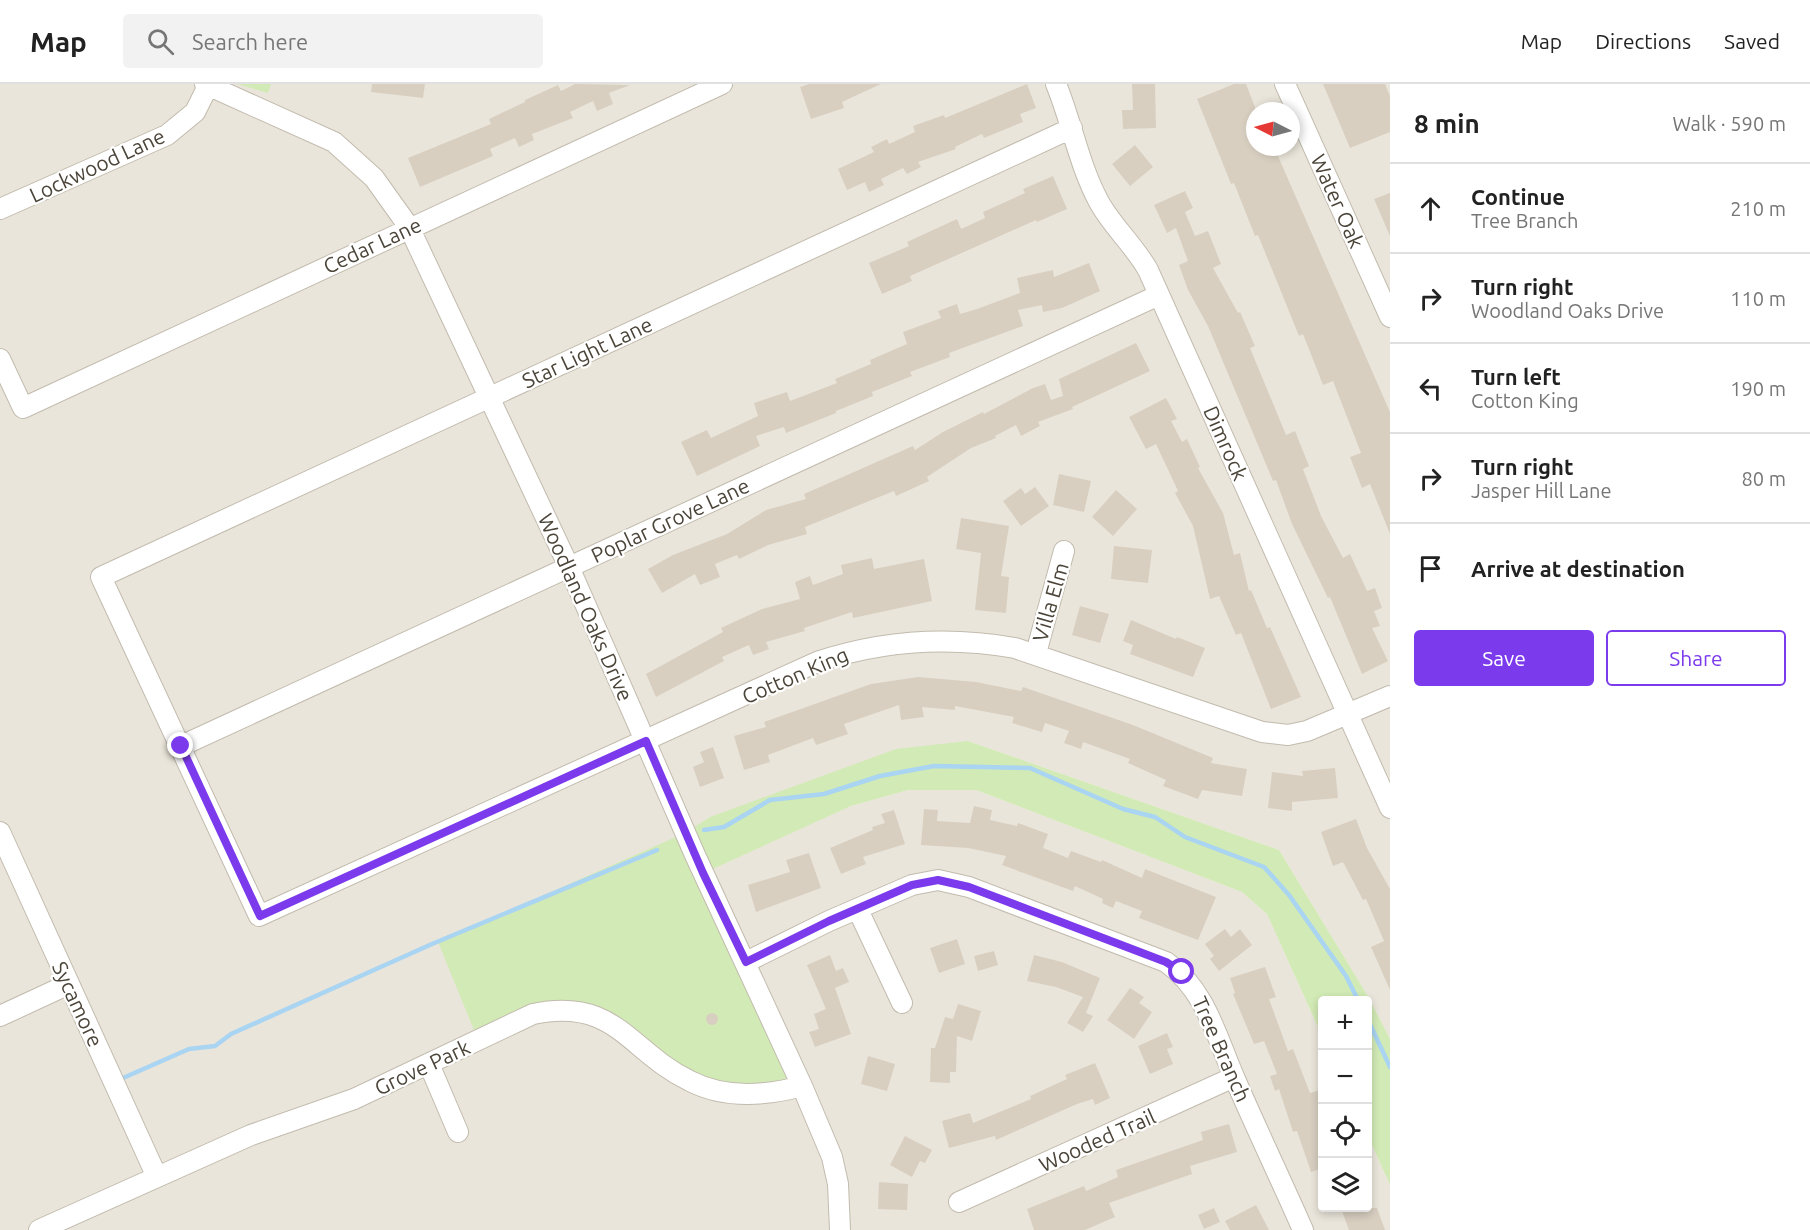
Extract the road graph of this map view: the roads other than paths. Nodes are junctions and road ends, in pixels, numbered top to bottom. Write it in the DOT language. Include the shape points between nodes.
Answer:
graph roads {
  1 [pos="722,84"];
  2 [pos="1056,84"];
  3 [pos="1286,84"];
  4 [pos="206,85"];
  5 [pos="1072,128"];
  6 [pos="0,209"];
  7 [pos="409,227"];
  8 [pos="1159,294"];
  9 [pos="1390,317"];
  10 [pos="0,359"];
  11 [pos="490,397"];
  12 [pos="1064,551"];
  13 [pos="569,567"];
  14 [pos="1036,653"];
  15 [pos="1390,696"];
  16 [pos="1348,714"];
  17 [pos="646,741"];
  18 [pos="181,746"];
  19 [pos="1390,808"];
  20 [pos="0,832"];
  21 [pos="858,910"];
  22 [pos="746,962"];
  23 [pos="69,984"];
  24 [pos="902,1003"];
  25 [pos="0,1016"];
  26 [pos="429,1064"];
  27 [pos="1234,1077"];
  28 [pos="802,1086"];
  29 [pos="458,1132"];
  30 [pos="157,1177"];
  31 [pos="959,1202"];
  32 [pos="39,1230"];
  33 [pos="840,1230"];
  34 [pos="1304,1230"];
  1 -- 7 [label="street, Cedar Lane"];
  2 -- 5 [label="street, Dimrock"];
  3 -- 9 [label="street, Water Oak"];
  4 -- 6 [label="street, Lockwood Lane" via="195,112 167,135"];
  4 -- 7 [label="street, Woodland Oaks Drive" via="334,142 374,178"];
  5 -- 8 [label="street, Dimrock" via="1100,204 1137,251"];
  5 -- 11 [label="street, Star Light Lane"];
  7 -- 10 [label="street, Cedar Lane" via="22,408"];
  7 -- 11 [label="street, Woodland Oaks Drive"];
  8 -- 13 [label="street, Poplar Grove Lane"];
  8 -- 16 [label="street, Dimrock"];
  11 -- 13 [label="street, Woodland Oaks Drive"];
  11 -- 18 [label="street, Star Light Lane" via="101,577"];
  12 -- 14 [label="street, Villa Elm"];
  13 -- 17 [label="street, Woodland Oaks Drive"];
  13 -- 18 [label="street, Poplar Grove Lane"];
  14 -- 16 [label="street, Cotton King" via="1262,732 1288,735"];
  14 -- 17 [label="street, Cotton King" via="979,642 938,640 854,650 817,662"];
  15 -- 16 [label="street, Cotton King"];
  16 -- 19 [label="street, Dimrock"];
  17 -- 18 [label="street, Cotton King" via="260,916"];
  17 -- 22 [label="street, Woodland Oaks Drive"];
  20 -- 23 [label="street, Sycamore"];
  21 -- 22 [label="street, Tree Branch"];
  21 -- 24 [label="street"];
  21 -- 27 [label="street, Tree Branch" via="912,885 938,880 969,887 1166,962 1182,972 1211,1017"];
  22 -- 28 [label="street, Woodland Oaks Drive"];
  23 -- 25 [label="street"];
  23 -- 30 [label="street, Sycamore"];
  26 -- 28 [label="street, Grove Park" via="533,1014 577,1011 603,1018 676,1074 714,1091 748,1095"];
  26 -- 29 [label="street"];
  26 -- 30 [label="street, Grove Park"];
  27 -- 31 [label="street, Wooded Trail"];
  27 -- 34 [label="street, Tree Branch"];
  28 -- 33 [label="street, Woodland Oaks Drive" via="832,1157 838,1184"];
  30 -- 32 [label="street, Grove Park"];
}
